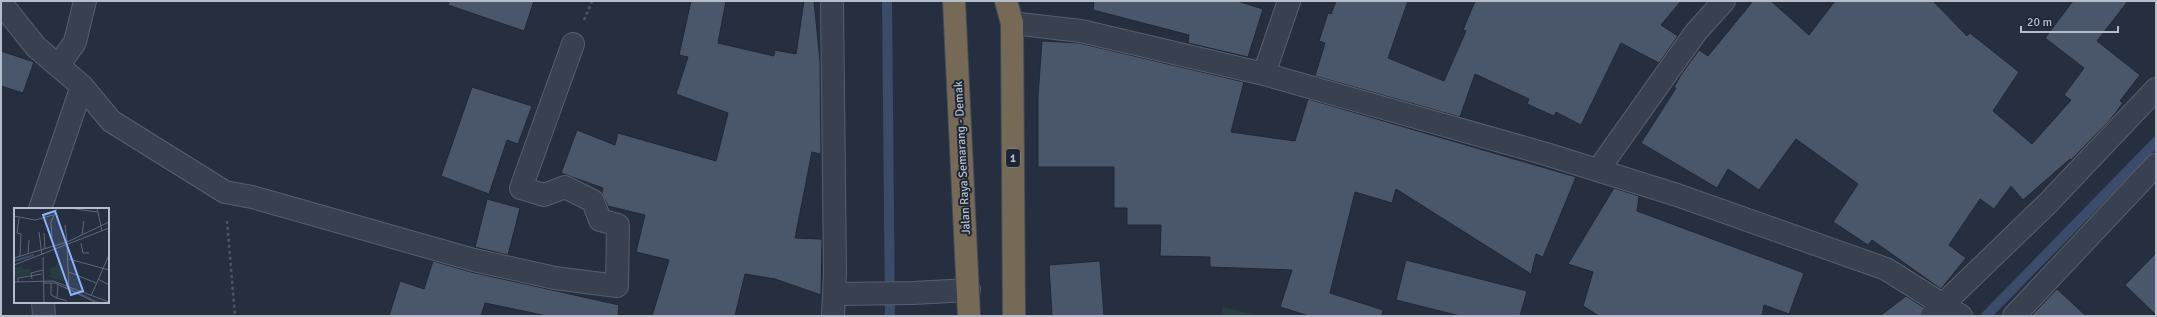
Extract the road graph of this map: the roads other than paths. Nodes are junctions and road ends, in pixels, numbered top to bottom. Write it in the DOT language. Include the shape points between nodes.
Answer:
graph roads {
  1 [pos="85,1"];
  2 [pos="832,1"];
  3 [pos="954,1"];
  4 [pos="1006,1"];
  5 [pos="1289,1"];
  6 [pos="1724,1"];
  7 [pos="1,3"];
  8 [pos="1012,23"];
  9 [pos="574,44"];
  10 [pos="58,66"];
  11 [pos="1264,74"];
  12 [pos="82,86"];
  13 [pos="2156,89"];
  14 [pos="2156,165"];
  15 [pos="1598,170"];
  16 [pos="40,208"];
  17 [pos="969,290"];
  18 [pos="834,294"];
  19 [pos="43,303"];
  20 [pos="1948,312"];
  21 [pos="44,316"];
  22 [pos="833,316"];
  23 [pos="969,316"];
  24 [pos="1014,316"];
  25 [pos="2014,316"];
  1 -- 10 [label="street" via="75,42"];
  2 -- 18 [label="street"];
  3 -- 17 [label="highway, Jalan Raya Semarang - Demak"];
  4 -- 8 [label="highway, 1"];
  5 -- 11 [label="street"];
  6 -- 15 [label="street" via="1696,32"];
  7 -- 10 [label="street" via="36,47"];
  8 -- 11 [label="street" via="1081,31"];
  8 -- 24 [label="highway, 1"];
  9 -- 12 [label="street" via="521,188 544,194 565,187 593,201 600,220 618,225 617,286 555,278 474,260 252,197 224,192 111,121"];
  10 -- 12 [label="street"];
  11 -- 15 [label="street"];
  12 -- 16 [label="street"];
  13 -- 20 [label="street"];
  14 -- 25 [label="street"];
  15 -- 20 [label="street" via="1677,195 1886,269"];
  17 -- 18 [label="street"];
  17 -- 23 [label="highway, Jalan Raya Semarang - Demak"];
  18 -- 22 [label="street"];
  19 -- 21 [label="street"];
}
